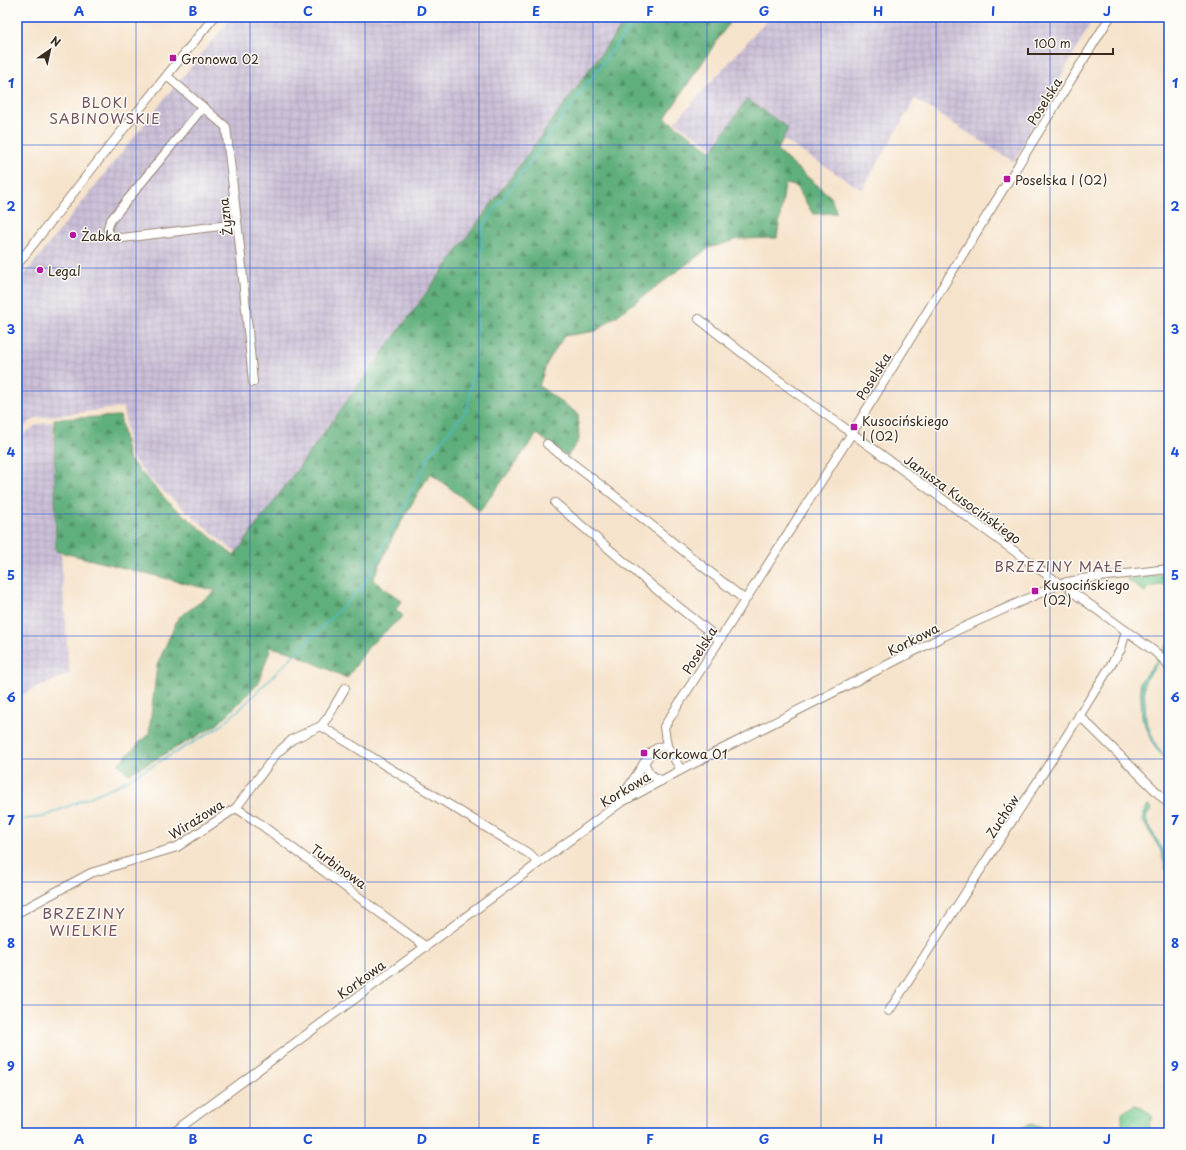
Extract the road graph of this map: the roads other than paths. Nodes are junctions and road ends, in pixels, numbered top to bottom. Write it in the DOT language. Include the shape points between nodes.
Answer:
graph roads {
  1 [pos="214,17"];
  2 [pos="1110,17"];
  3 [pos="167,76"];
  4 [pos="203,107"];
  5 [pos="238,224"];
  6 [pos="21,255"];
  7 [pos="17,265"];
  8 [pos="699,319"];
  9 [pos="253,382"];
  10 [pos="852,433"];
  11 [pos="547,444"];
  12 [pos="555,503"];
  13 [pos="1169,569"];
  14 [pos="1063,583"];
  15 [pos="745,600"];
  16 [pos="1126,631"];
  17 [pos="720,640"];
  18 [pos="1169,667"];
  19 [pos="345,688"];
  20 [pos="1079,715"];
  21 [pos="321,726"];
  22 [pos="668,746"];
  23 [pos="644,763"];
  24 [pos="681,770"];
  25 [pos="661,781"];
  26 [pos="620,803"];
  27 [pos="1169,804"];
  28 [pos="236,808"];
  29 [pos="538,863"];
  30 [pos="17,913"];
  31 [pos="426,947"];
  32 [pos="889,1011"];
  33 [pos="173,1133"];
  1 -- 3 [label="street"];
  2 -- 10 [label="street, Poselska"];
  3 -- 4 [label="street, Żyzna"];
  3 -- 6 [label="street"];
  4 -- 5 [label="street, Żyzna" via="226,128"];
  4 -- 5 [label="street" via="111,220 108,232 114,237 122,238"];
  5 -- 9 [label="street, Żyzna"];
  6 -- 7 [label="street"];
  8 -- 10 [label="street, Janusza Kusocińskiego"];
  10 -- 14 [label="street, Janusza Kusocińskiego"];
  10 -- 15 [label="street, Poselska"];
  11 -- 15 [label="street"];
  12 -- 17 [label="street"];
  13 -- 14 [label="street, Korkowa"];
  14 -- 16 [label="street, Janusza Kusocińskiego"];
  14 -- 24 [label="street, Korkowa" via="944,636"];
  15 -- 17 [label="street, Poselska"];
  16 -- 18 [label="street, Janusza Kusocińskiego" via="1164,659"];
  16 -- 20 [label="street, Zuchów" via="1121,649"];
  17 -- 22 [label="street, Poselska" via="664,727"];
  19 -- 21 [label="street"];
  20 -- 27 [label="street"];
  20 -- 32 [label="street, Zuchów"];
  21 -- 28 [label="street, Wirażowa" via="293,739 277,753"];
  21 -- 29 [label="street" via="531,855"];
  22 -- 23 [label="street" via="655,748"];
  22 -- 24 [label="street, Poselska"];
  23 -- 25 [label="street" via="650,774"];
  23 -- 26 [label="street"];
  24 -- 25 [label="street, Korkowa"];
  25 -- 26 [label="street, Korkowa"];
  26 -- 29 [label="street, Korkowa"];
  28 -- 30 [label="street, Wirażowa" via="177,847 91,873"];
  28 -- 31 [label="street, Turbinowa"];
  29 -- 31 [label="street, Korkowa"];
  31 -- 33 [label="street, Korkowa"];
}
